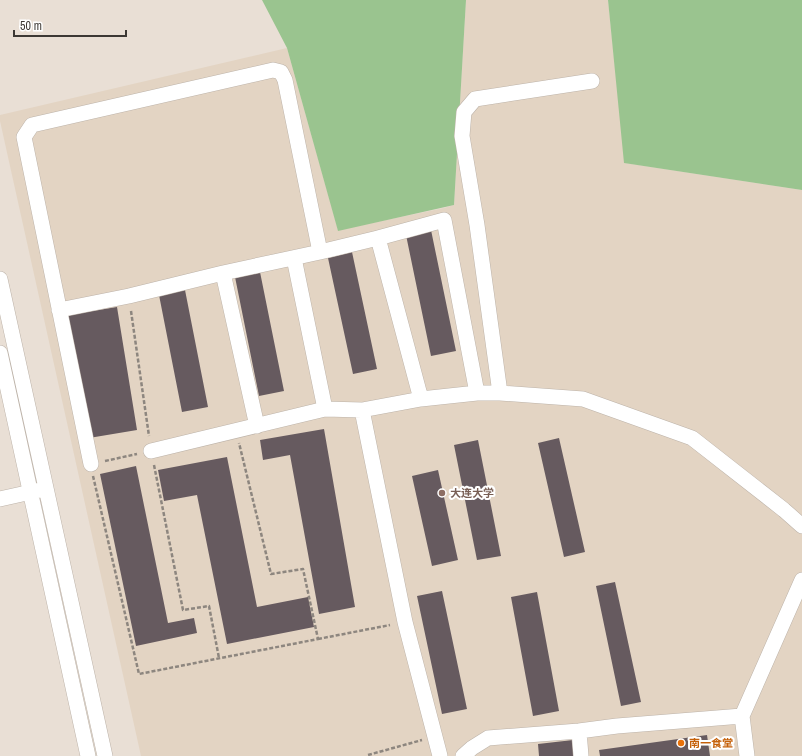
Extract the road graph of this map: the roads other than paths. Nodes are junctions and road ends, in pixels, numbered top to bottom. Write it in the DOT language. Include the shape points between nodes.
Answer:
graph roads {
  1 [pos="592,81"];
  2 [pos="378,238"];
  3 [pos="320,252"];
  4 [pos="294,258"];
  5 [pos="223,273"];
  6 [pos="0,279"];
  7 [pos="59,310"];
  8 [pos="0,352"];
  9 [pos="477,393"];
  10 [pos="500,393"];
  11 [pos="421,399"];
  12 [pos="325,409"];
  13 [pos="362,410"];
  14 [pos="257,426"];
  15 [pos="151,451"];
  16 [pos="91,464"];
  17 [pos="46,488"];
  18 [pos="30,492"];
  19 [pos="0,500"];
  20 [pos="802,526"];
  21 [pos="802,580"];
  22 [pos="742,716"];
  23 [pos="579,731"];
  24 [pos="88,756"];
  25 [pos="105,756"];
  26 [pos="440,756"];
  27 [pos="463,756"];
  28 [pos="581,756"];
  29 [pos="746,756"];
  1 -- 10 [label="street" via="475,99 464,112 462,136"];
  2 -- 3 [label="street"];
  2 -- 9 [label="street" via="444,220"];
  2 -- 11 [label="street"];
  3 -- 4 [label="street"];
  3 -- 7 [label="street" via="285,80 281,72 273,70 32,125 24,137"];
  4 -- 5 [label="street"];
  4 -- 12 [label="street"];
  5 -- 7 [label="street"];
  5 -- 14 [label="street"];
  6 -- 17 [label="street"];
  7 -- 16 [label="street"];
  8 -- 18 [label="street"];
  9 -- 10 [label="street"];
  9 -- 11 [label="street"];
  10 -- 20 [label="street" via="583,400 692,438"];
  11 -- 13 [label="street"];
  12 -- 13 [label="street"];
  12 -- 14 [label="street"];
  13 -- 26 [label="street" via="405,622"];
  14 -- 15 [label="street"];
  17 -- 18 [label="street"];
  17 -- 25 [label="street"];
  18 -- 19 [label="street"];
  18 -- 24 [label="street"];
  21 -- 22 [label="street"];
  22 -- 23 [label="street"];
  22 -- 29 [label="street"];
  23 -- 27 [label="street" via="488,738"];
  23 -- 28 [label="street"];
}
